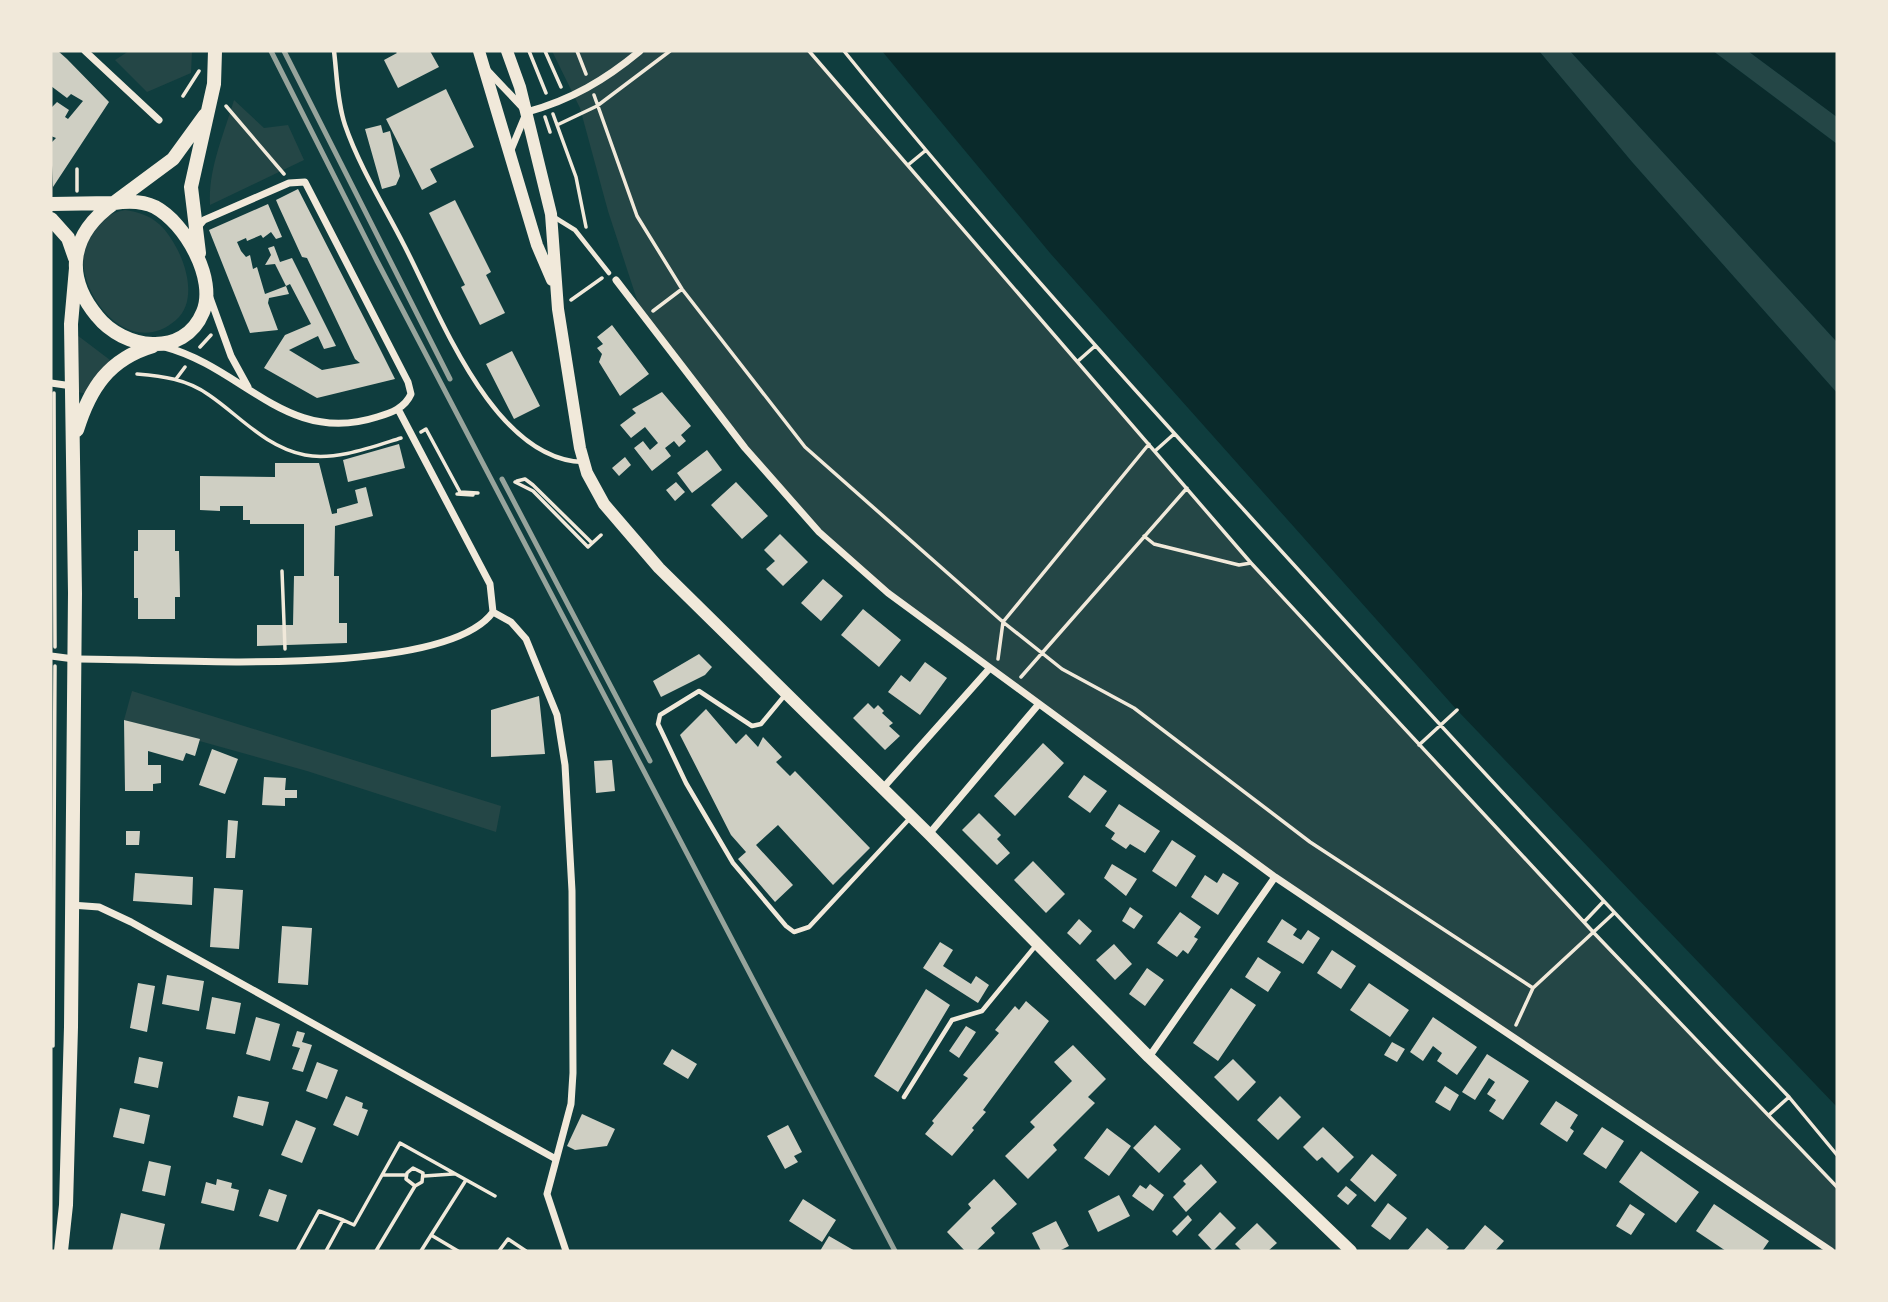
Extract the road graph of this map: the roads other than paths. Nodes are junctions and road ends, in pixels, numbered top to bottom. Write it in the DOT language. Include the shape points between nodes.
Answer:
graph roads {
  1 [pos="85,51"];
  2 [pos="215,51"];
  3 [pos="334,51"];
  4 [pos="479,51"];
  5 [pos="507,51"];
  6 [pos="640,51"];
  7 [pos="485,68"];
  8 [pos="527,112"];
  9 [pos="206,114"];
  10 [pos="159,120"];
  11 [pos="510,151"];
  12 [pos="115,203"];
  13 [pos="51,204"];
  14 [pos="551,214"];
  15 [pos="51,219"];
  16 [pos="195,233"];
  17 [pos="76,265"];
  18 [pos="609,273"];
  19 [pos="204,278"];
  20 [pos="616,280"];
  21 [pos="555,287"];
  22 [pos="156,345"];
  23 [pos="54,384"];
  24 [pos="73,386"];
  25 [pos="256,394"];
  26 [pos="398,409"];
  27 [pos="73,444"];
  28 [pos="584,462"];
  29 [pos="493,612"];
  30 [pos="53,656"];
  31 [pos="75,659"];
  32 [pos="989,669"];
  33 [pos="786,693"];
  34 [pos="1038,705"];
  35 [pos="883,788"];
  36 [pos="911,816"];
  37 [pos="929,834"];
  38 [pos="1275,877"];
  39 [pos="71,905"];
  40 [pos="1037,943"];
  41 [pos="1149,1057"];
  42 [pos="904,1097"];
  43 [pos="554,1158"];
  44 [pos="61,1251"];
  45 [pos="566,1251"];
  46 [pos="1351,1251"];
  47 [pos="1830,1251"];
  1 -- 10 [label="street"];
  2 -- 9 [label="main road" via="214,84"];
  3 -- 28 [label="lane" via="342,114 352,141 472,376 500,414 533,445 559,459"];
  4 -- 7 [label="main road"];
  5 -- 8 [label="main road"];
  6 -- 8 [label="street" via="610,76 565,101"];
  7 -- 8 [label="street"];
  7 -- 11 [label="main road"];
  8 -- 11 [label="street"];
  8 -- 14 [label="main road"];
  9 -- 12 [label="main road" via="173,159"];
  9 -- 16 [label="main road" via="191,187"];
  11 -- 21 [label="main road" via="537,245"];
  12 -- 13 [label="main road"];
  12 -- 17 [label="main road" via="80,236"];
  12 -- 19 [label="main road" via="146,204 167,216 190,245"];
  14 -- 18 [label="lane" via="575,230"];
  14 -- 21 [label="main road"];
  15 -- 17 [label="main road" via="68,238"];
  16 -- 19 [label="main road"];
  16 -- 26 [label="street" via="204,220 289,183 301,181 309,187 408,382 410,399"];
  17 -- 22 [label="main road" via="88,304 108,328 130,340"];
  17 -- 24 [label="main road" via="71,294"];
  19 -- 22 [label="main road" via="206,300 199,319 179,338"];
  19 -- 25 [label="street" via="231,356"];
  20 -- 32 [label="street" via="745,448 819,532 888,593"];
  21 -- 28 [label="main road"];
  22 -- 25 [label="street" via="197,359"];
  22 -- 27 [label="main road" via="126,356 103,375 85,406"];
  23 -- 24 [label="street"];
  24 -- 27 [label="main road"];
  25 -- 26 [label="street" via="296,418 326,425 364,421"];
  26 -- 29 [label="street" via="490,584"];
  27 -- 31 [label="main road"];
  28 -- 33 [label="main road" via="618,522"];
  29 -- 31 [label="street" via="477,629 461,637 362,658"];
  29 -- 43 [label="street" via="511,621 526,639 556,715 565,765 572,891 573,1073 571,1104"];
  30 -- 31 [label="street"];
  31 -- 39 [label="main road"];
  32 -- 34 [label="street"];
  32 -- 35 [label="street"];
  33 -- 35 [label="main road"];
  33 -- 36 [label="lane" via="761,724 752,726 699,691 660,715 658,724 733,863 786,926 794,932 809,927"];
  34 -- 37 [label="street"];
  34 -- 38 [label="street"];
  35 -- 36 [label="main road"];
  36 -- 37 [label="main road"];
  37 -- 40 [label="main road"];
  38 -- 41 [label="street"];
  38 -- 47 [label="street"];
  39 -- 43 [label="street" via="99,907 131,922"];
  39 -- 44 [label="main road" via="69,1125"];
  40 -- 41 [label="main road"];
  40 -- 42 [label="lane" via="982,1011 952,1020"];
  41 -- 46 [label="main road"];
  43 -- 45 [label="street" via="547,1194"];
}
